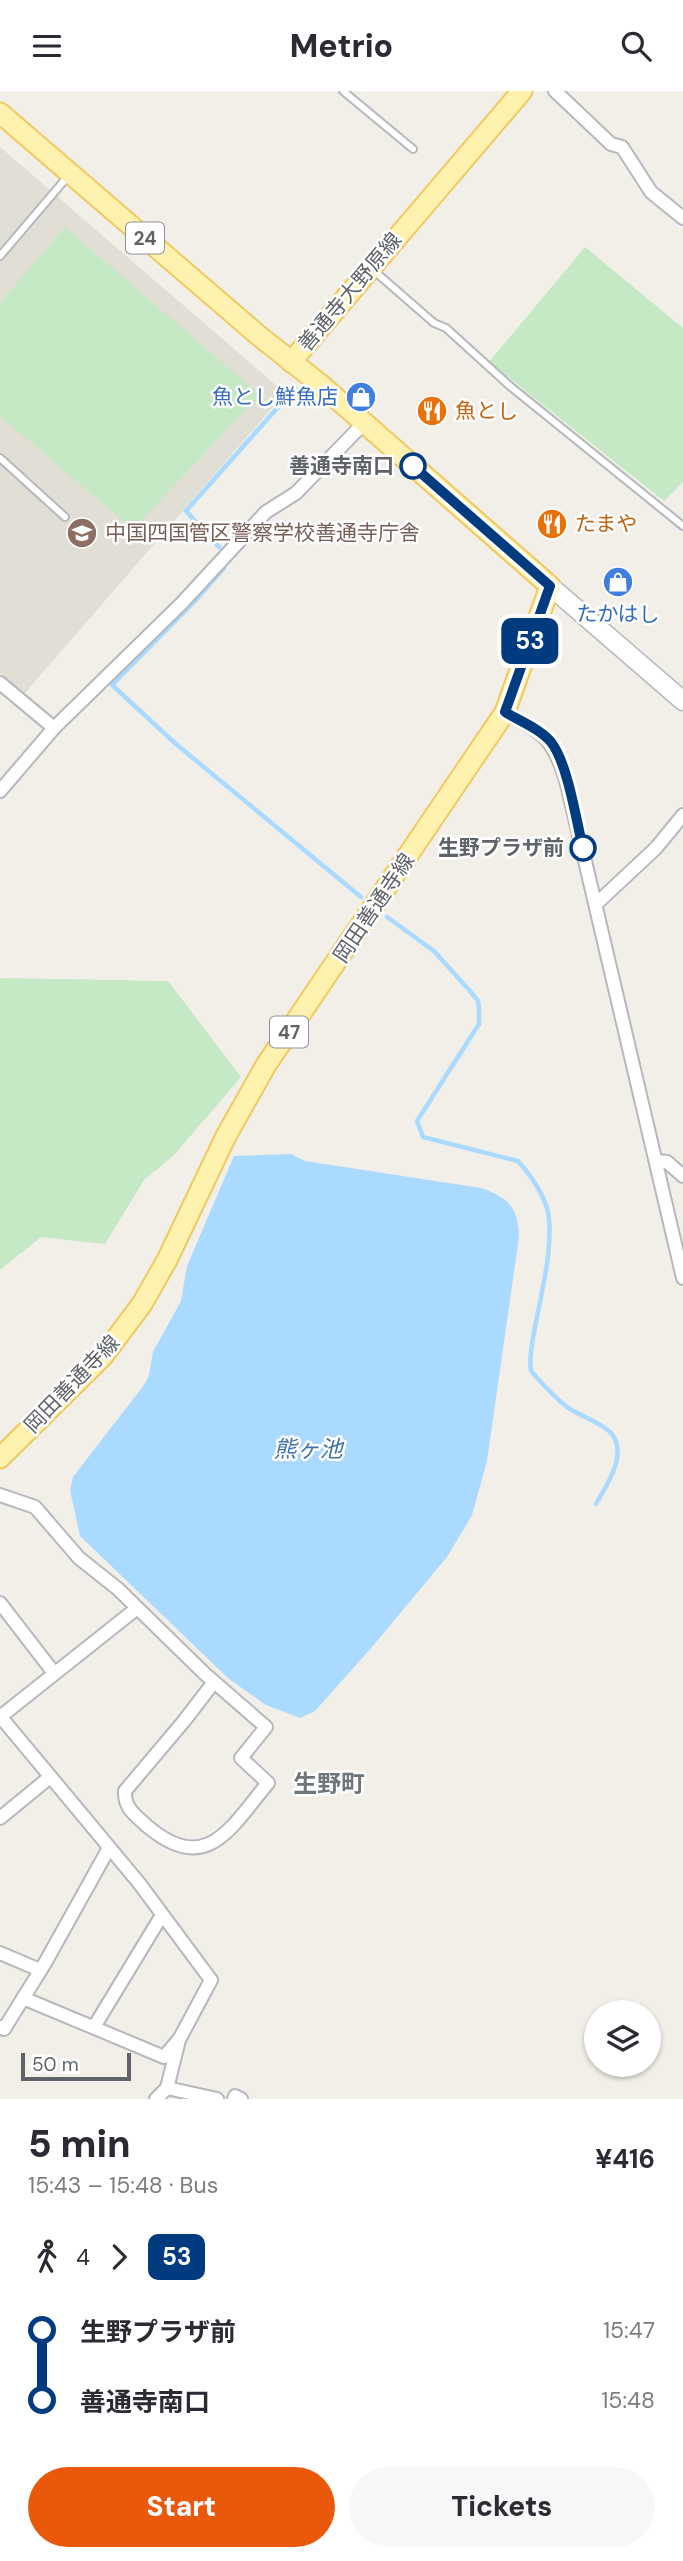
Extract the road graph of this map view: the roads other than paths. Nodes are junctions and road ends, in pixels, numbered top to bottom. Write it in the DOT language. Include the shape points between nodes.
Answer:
graph roads {
  1 [pos="343,91"];
  2 [pos="522,91"];
  3 [pos="555,91"];
  4 [pos="0,113"];
  5 [pos="413,149"];
  6 [pos="70,174"];
  7 [pos="683,218"];
  8 [pos="0,255"];
  9 [pos="370,268"];
  10 [pos="291,362"];
  11 [pos="364,423"];
  12 [pos="0,458"];
  13 [pos="65,517"];
  14 [pos="683,526"];
  15 [pos="550,586"];
  16 [pos="0,684"];
  17 [pos="683,701"];
  18 [pos="505,712"];
  19 [pos="54,728"];
  20 [pos="0,791"];
  21 [pos="683,815"];
  22 [pos="596,904"];
  23 [pos="656,1161"];
  24 [pos="683,1176"];
  25 [pos="683,1277"];
  26 [pos="0,1458"];
  27 [pos="0,1496"];
  28 [pos="0,1603"];
  29 [pos="136,1609"];
  30 [pos="54,1673"];
  31 [pos="214,1682"];
  32 [pos="0,1717"];
  33 [pos="50,1777"];
  34 [pos="0,1818"];
  35 [pos="109,1848"];
  36 [pos="162,1915"];
  37 [pos="0,1953"];
  38 [pos="40,1970"];
  39 [pos="23,1998"];
  40 [pos="0,2027"];
  41 [pos="94,2027"];
  42 [pos="180,2038"];
  43 [pos="167,2088"];
  44 [pos="156,2099"];
  45 [pos="216,2099"];
  46 [pos="234,2099"];
  47 [pos="242,2099"];
  1 -- 5 [label="lane"];
  2 -- 9 [label="main road, 善通寺大野原線"];
  3 -- 7 [label="street" via="611,144 622,147 651,192"];
  4 -- 6 [label="main road, 善通寺大野原線 / 24"];
  6 -- 8 [label="lane"];
  6 -- 10 [label="main road, 善通寺大野原線 / 24"];
  9 -- 10 [label="main road, 善通寺大野原線"];
  9 -- 14 [label="lane"];
  10 -- 11 [label="main road"];
  11 -- 15 [label="main road"];
  11 -- 19 [label="street" via="296,493 266,512 182,603"];
  12 -- 13 [label="lane"];
  15 -- 17 [label="street"];
  15 -- 18 [label="main road, 岡田善通寺線 / 47"];
  16 -- 19 [label="street"];
  18 -- 22 [label="street" via="538,731 559,757"];
  18 -- 26 [label="main road, 岡田善通寺線 / 47" via="266,1065 142,1304 103,1356"];
  19 -- 20 [label="street"];
  21 -- 22 [label="street" via="656,848"];
  22 -- 23 [label="street"];
  23 -- 24 [label="street" via="667,1163"];
  23 -- 25 [label="street"];
  27 -- 29 [label="street" via="35,1507 79,1558"];
  28 -- 30 [label="street"];
  29 -- 30 [label="street"];
  29 -- 31 [label="street"];
  30 -- 32 [label="street"];
  31 -- 31 [label="street" via="125,1791 129,1810 159,1836 191,1848 220,1840 268,1783 241,1758 267,1727"];
  32 -- 33 [label="street"];
  33 -- 34 [label="street"];
  33 -- 35 [label="street"];
  35 -- 36 [label="street"];
  35 -- 38 [label="street"];
  36 -- 41 [label="street"];
  36 -- 42 [label="street" via="211,1980"];
  37 -- 38 [label="street"];
  38 -- 39 [label="street"];
  39 -- 40 [label="street" via="4,2029"];
  39 -- 41 [label="street"];
  41 -- 42 [label="street" via="164,2057"];
  42 -- 43 [label="street"];
  43 -- 44 [label="street"];
  43 -- 45 [label="street"];
  46 -- 47 [label="street"];
}
